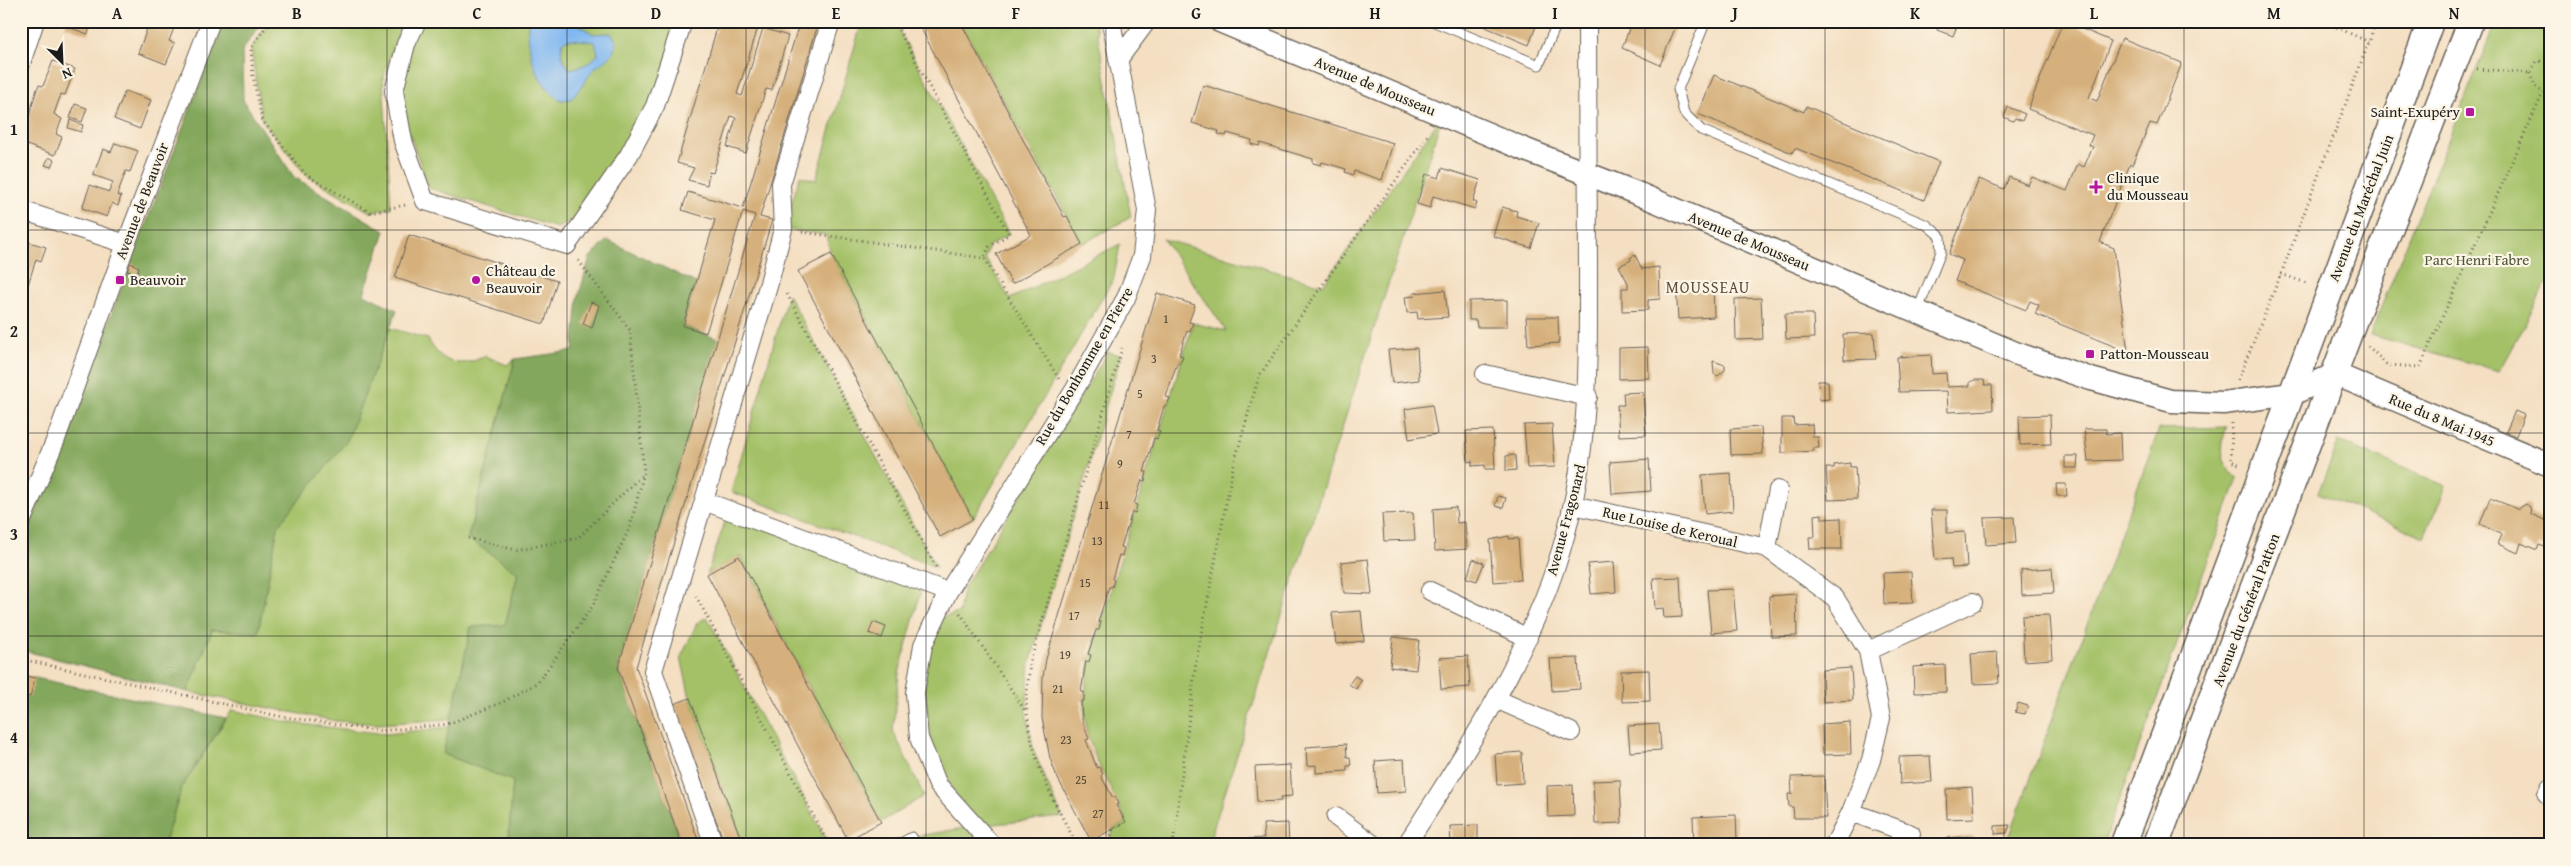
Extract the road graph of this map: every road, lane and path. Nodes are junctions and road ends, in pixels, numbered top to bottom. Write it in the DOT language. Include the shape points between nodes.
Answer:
graph roads {
  1 [pos="35,21"];
  2 [pos="211,21"];
  3 [pos="270,21"];
  4 [pos="417,21"];
  5 [pos="683,21"];
  6 [pos="831,21"];
  7 [pos="894,21"];
  8 [pos="1111,21"];
  9 [pos="1147,21"];
  10 [pos="1220,21"];
  11 [pos="1432,21"];
  12 [pos="1558,21"];
  13 [pos="1587,21"];
  14 [pos="1706,21"];
  15 [pos="2323,21"];
  16 [pos="2377,21"];
  17 [pos="2431,21"];
  18 [pos="2471,21"];
  19 [pos="2369,42"];
  20 [pos="1118,60"];
  21 [pos="2550,62"];
  22 [pos="21,64"];
  23 [pos="2452,68"];
  24 [pos="2530,73"];
  25 [pos="2543,93"];
  26 [pos="2550,93"];
  27 [pos="1443,114"];
  28 [pos="1588,174"];
  29 [pos="425,201"];
  30 [pos="21,210"];
  31 [pos="783,229"];
  32 [pos="126,244"];
  33 [pos="567,245"];
  34 [pos="984,258"];
  35 [pos="769,283"];
  36 [pos="1918,312"];
  37 [pos="2312,338"];
  38 [pos="1122,345"];
  39 [pos="2420,367"];
  40 [pos="1485,374"];
  41 [pos="2335,374"];
  42 [pos="2292,394"];
  43 [pos="1070,397"];
  44 [pos="1588,397"];
  45 [pos="2233,402"];
  46 [pos="2314,430"];
  47 [pos="2550,465"];
  48 [pos="644,473"];
  49 [pos="2260,475"];
  50 [pos="1778,490"];
  51 [pos="704,501"];
  52 [pos="1573,505"];
  53 [pos="21,522"];
  54 [pos="468,538"];
  55 [pos="1767,548"];
  56 [pos="682,570"];
  57 [pos="952,585"];
  58 [pos="1430,591"];
  59 [pos="1973,602"];
  60 [pos="1528,638"];
  61 [pos="1868,651"];
  62 [pos="21,659"];
  63 [pos="1496,699"];
  64 [pos="1026,712"];
  65 [pos="1571,732"];
  66 [pos="2550,788"];
  67 [pos="2550,797"];
  68 [pos="1850,812"];
  69 [pos="1336,817"];
  70 [pos="1113,829"];
  71 [pos="1911,834"];
  72 [pos="714,845"];
  73 [pos="829,845"];
  74 [pos="897,845"];
  75 [pos="916,845"];
  76 [pos="992,845"];
  77 [pos="1077,845"];
  78 [pos="1108,845"];
  79 [pos="1173,845"];
  80 [pos="1374,845"];
  81 [pos="1406,845"];
  82 [pos="1834,845"];
  83 [pos="2123,845"];
  84 [pos="2156,845"];
  1 -- 22 [label="street"];
  2 -- 32 [label="street, Avenue de Beauvoir"];
  3 -- 29 [label="path" via="250,48 262,120 306,174 370,212"];
  4 -- 29 [label="street" via="406,44 394,91 403,141"];
  5 -- 33 [label="street" via="655,106 629,155"];
  6 -- 31 [label="street" via="782,184"];
  7 -- 34 [label="path" via="1009,234 989,246"];
  8 -- 20 [label="street, Rue du Bonhomme en Pierre"];
  9 -- 20 [label="street"];
  10 -- 27 [label="street, Avenue de Mousseau"];
  11 -- 12 [label="lane" via="1539,64"];
  13 -- 28 [label="street, Avenue Fragonard"];
  14 -- 36 [label="lane" via="1678,89 1684,113 1701,130 1927,225 1940,236 1941,252"];
  15 -- 19 [label="path"];
  16 -- 19 [label="path"];
  17 -- 37 [label="main road, Avenue du Maréchal Juin"];
  18 -- 23 [label="main road"];
  19 -- 45 [label="path" via="2281,274 2240,372"];
  20 -- 43 [label="street, Rue du Bonhomme en Pierre" via="1147,210 1142,256 1126,298"];
  21 -- 24 [label="path" via="2537,61"];
  23 -- 24 [label="path"];
  23 -- 41 [label="main road"];
  24 -- 25 [label="path" via="2534,85"];
  25 -- 26 [label="path"];
  25 -- 39 [label="path"];
  27 -- 28 [label="street, Avenue de Mousseau"];
  27 -- 79 [label="path" via="1259,376 1233,467 1196,662"];
  28 -- 36 [label="street, Avenue de Mousseau"];
  28 -- 44 [label="street, Avenue Fragonard"];
  29 -- 33 [label="street"];
  30 -- 32 [label="street"];
  31 -- 34 [label="path"];
  31 -- 35 [label="street"];
  32 -- 53 [label="street, Avenue de Beauvoir" via="56,439"];
  33 -- 48 [label="path" via="630,330"];
  34 -- 43 [label="path"];
  35 -- 51 [label="street"];
  35 -- 57 [label="path" via="788,294 936,568"];
  36 -- 45 [label="street, Avenue de Mousseau" via="2015,353 2106,383 2171,401"];
  37 -- 41 [label="main road"];
  37 -- 42 [label="main road, Avenue du Maréchal Juin"];
  38 -- 64 [label="path" via="1030,663"];
  40 -- 44 [label="street"];
  41 -- 42 [label="street, Avenue de Mousseau"];
  41 -- 46 [label="main road, Avenue du Général Patton"];
  41 -- 47 [label="street, Rue du 8 Mai 1945"];
  42 -- 45 [label="street, Avenue de Mousseau"];
  42 -- 46 [label="main road"];
  42 -- 49 [label="main road"];
  43 -- 57 [label="street, Rue du Bonhomme en Pierre"];
  44 -- 52 [label="street, Avenue Fragonard" via="1582,463"];
  45 -- 49 [label="path" via="2231,461"];
  46 -- 84 [label="main road, Avenue du Général Patton"];
  48 -- 54 [label="path" via="578,538 516,550"];
  48 -- 62 [label="path" via="630,527 592,606 538,682 503,702 448,724 381,730 278,716"];
  49 -- 83 [label="main road"];
  50 -- 55 [label="street"];
  51 -- 56 [label="street"];
  51 -- 57 [label="street"];
  52 -- 55 [label="street, Rue Louise de Keroual"];
  52 -- 60 [label="street, Avenue Fragonard" via="1557,565"];
  55 -- 61 [label="street, Rue Louise de Keroual" via="1835,598"];
  56 -- 72 [label="street" via="653,671"];
  56 -- 73 [label="path"];
  57 -- 64 [label="path" via="963,589 959,613"];
  57 -- 76 [label="street, Rue du Bonhomme en Pierre" via="922,645 915,693 919,738 938,785"];
  58 -- 60 [label="street"];
  59 -- 61 [label="street"];
  60 -- 63 [label="street, Avenue Fragonard"];
  61 -- 68 [label="street, Rue Louise de Keroual" via="1881,718 1871,760"];
  63 -- 65 [label="street"];
  63 -- 81 [label="street, Avenue Fragonard"];
  64 -- 77 [label="path" via="1034,752"];
  66 -- 67 [label="street" via="2547,794"];
  68 -- 71 [label="street"];
  68 -- 82 [label="street, Rue Louise de Keroual"];
  69 -- 80 [label="street"];
  70 -- 78 [label="path"];
  74 -- 75 [label="lane" via="912,837"];
}
